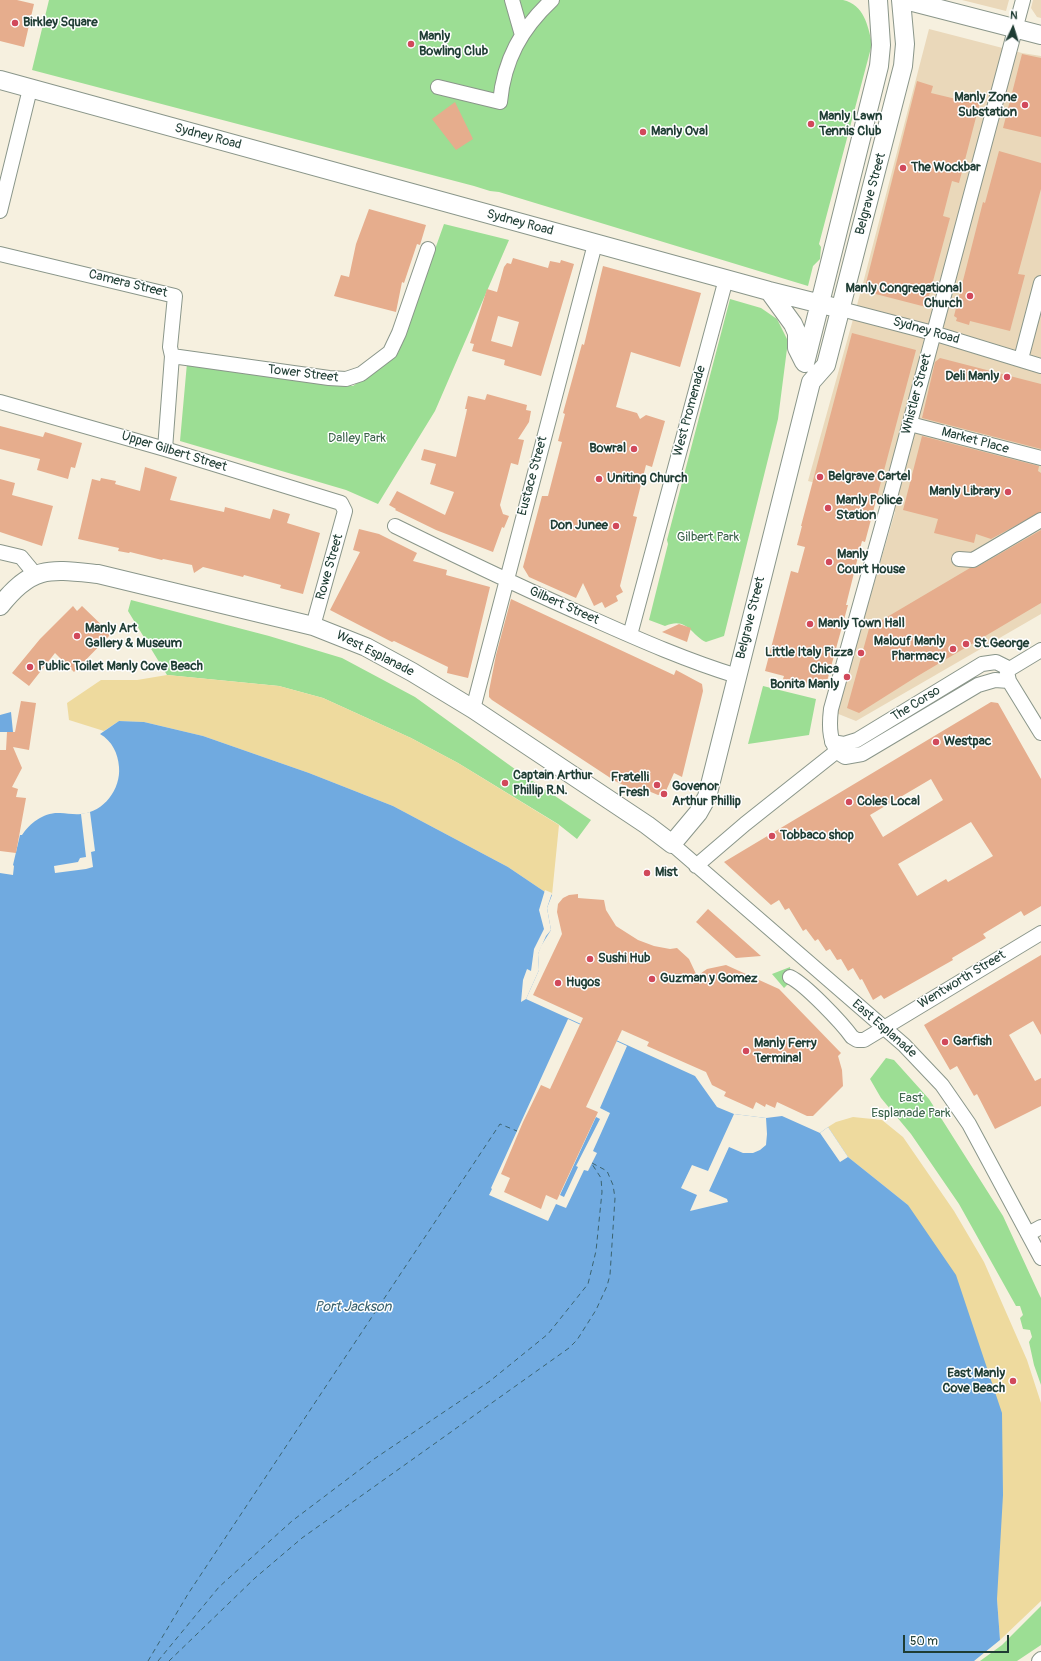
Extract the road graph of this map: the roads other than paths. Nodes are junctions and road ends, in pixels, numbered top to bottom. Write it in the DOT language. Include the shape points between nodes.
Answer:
graph roads {
  1 [pos="512,0"];
  2 [pos="552,0"];
  3 [pos="878,0"];
  4 [pos="901,0"];
  5 [pos="905,0"];
  6 [pos="1023,0"];
  7 [pos="1015,28"];
  8 [pos="522,35"];
  9 [pos="1041,35"];
  10 [pos="0,80"];
  11 [pos="438,87"];
  12 [pos="30,89"];
  13 [pos="0,210"];
  14 [pos="595,244"];
  15 [pos="428,249"];
  16 [pos="0,254"];
  17 [pos="726,279"];
  18 [pos="1041,283"];
  19 [pos="770,291"];
  20 [pos="819,303"];
  21 [pos="841,309"];
  22 [pos="934,333"];
  23 [pos="172,356"];
  24 [pos="1021,359"];
  25 [pos="805,363"];
  26 [pos="1041,366"];
  27 [pos="811,382"];
  28 [pos="0,402"];
  29 [pos="910,424"];
  30 [pos="164,449"];
  31 [pos="1041,458"];
  32 [pos="345,508"];
  33 [pos="1041,520"];
  34 [pos="395,526"];
  35 [pos="0,552"];
  36 [pos="959,559"];
  37 [pos="35,574"];
  38 [pos="506,580"];
  39 [pos="0,606"];
  40 [pos="313,626"];
  41 [pos="630,635"];
  42 [pos="1041,650"];
  43 [pos="1009,675"];
  44 [pos="737,676"];
  45 [pos="473,708"];
  46 [pos="1041,733"];
  47 [pos="835,747"];
  48 [pos="672,844"];
  49 [pos="696,866"];
  50 [pos="1041,933"];
  51 [pos="790,977"];
  52 [pos="883,1027"];
  53 [pos="1035,1231"];
  54 [pos="1041,1258"];
  1 -- 8 [label="street"];
  2 -- 8 [label="street"];
  3 -- 20 [label="main road, Belgrave Street" via="881,45 879,66"];
  4 -- 21 [label="main road, Belgrave Street" via="905,44 903,66"];
  5 -- 7 [label="main road"];
  6 -- 7 [label="street, Whistler Street"];
  7 -- 9 [label="main road"];
  7 -- 22 [label="street, Whistler Street"];
  8 -- 11 [label="street" via="515,45 507,69 500,102"];
  10 -- 12 [label="main road, Sydney Road"];
  12 -- 13 [label="street"];
  12 -- 14 [label="main road, Sydney Road"];
  14 -- 17 [label="main road, Sydney Road"];
  14 -- 38 [label="street, Eustace Street"];
  15 -- 23 [label="street, Tower Street" via="390,352 361,374 346,379 329,378"];
  16 -- 23 [label="street, Camera Street" via="176,296 170,347"];
  17 -- 19 [label="main road, Sydney Road"];
  17 -- 41 [label="street, West Promenade"];
  18 -- 24 [label="street"];
  19 -- 20 [label="main road, Sydney Road"];
  19 -- 25 [label="main road" via="793,324 797,333 797,348"];
  20 -- 21 [label="main road, Sydney Road"];
  20 -- 25 [label="main road, Belgrave Street"];
  21 -- 22 [label="street, Sydney Road"];
  21 -- 27 [label="main road, Belgrave Street" via="826,365"];
  22 -- 24 [label="street, Sydney Road"];
  22 -- 29 [label="street, Whistler Street"];
  23 -- 30 [label="street, Camera Street"];
  24 -- 26 [label="street, Sydney Road"];
  25 -- 27 [label="main road"];
  27 -- 44 [label="main road, Belgrave Street"];
  28 -- 30 [label="street, Upper Gilbert Street"];
  29 -- 31 [label="street, Market Place"];
  29 -- 47 [label="street, Whistler Street" via="831,708 830,734"];
  30 -- 32 [label="street, Upper Gilbert Street" via="341,503"];
  32 -- 40 [label="street, Rowe Street"];
  33 -- 36 [label="street" via="973,560"];
  34 -- 38 [label="street, Gilbert Street"];
  35 -- 37 [label="street" via="21,557"];
  37 -- 39 [label="main road" via="18,585"];
  37 -- 40 [label="main road, West Esplanade" via="65,571 98,574"];
  38 -- 41 [label="street, Gilbert Street"];
  38 -- 45 [label="street, Eustace Street"];
  40 -- 45 [label="main road, West Esplanade" via="366,647"];
  41 -- 44 [label="street, Gilbert Street"];
  42 -- 43 [label="street, The Corso"];
  43 -- 46 [label="street"];
  43 -- 47 [label="street, The Corso" via="978,685 862,754 845,757"];
  44 -- 48 [label="main road, Belgrave Street" via="707,797 698,814"];
  45 -- 48 [label="main road, West Esplanade"];
  47 -- 49 [label="street"];
  48 -- 49 [label="street, East Esplanade"];
  49 -- 52 [label="street, East Esplanade"];
  50 -- 52 [label="street, Wentworth Street"];
  51 -- 52 [label="street, Wentworth Street" via="799,981 857,1040 870,1037"];
  52 -- 53 [label="street, East Esplanade" via="923,1064 951,1098"];
  53 -- 54 [label="street, East Esplanade"];
}
